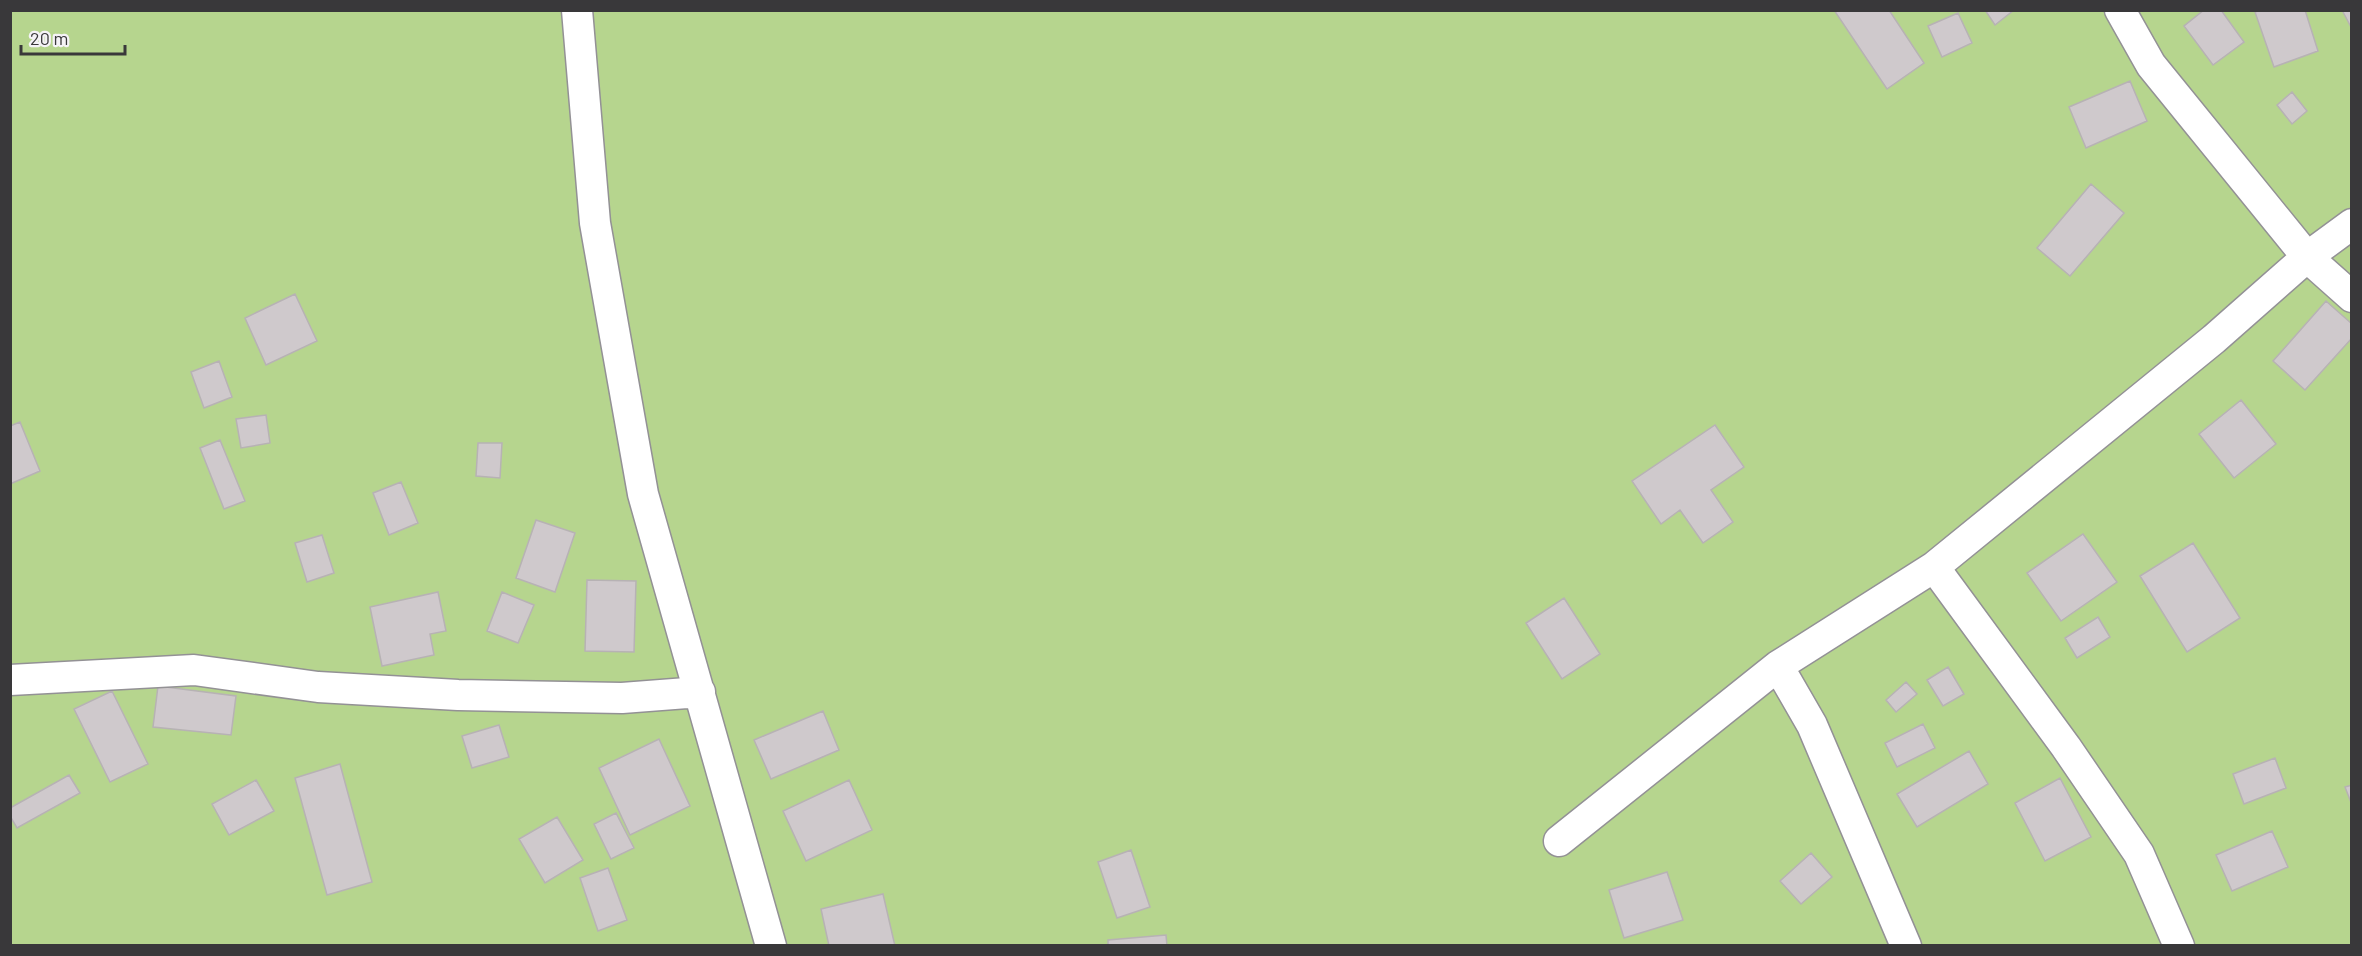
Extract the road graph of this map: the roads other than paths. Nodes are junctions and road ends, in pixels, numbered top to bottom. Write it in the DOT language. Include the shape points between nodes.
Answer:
graph roads {
  1 [pos="577,10"];
  2 [pos="2120,10"];
  3 [pos="2352,224"];
  4 [pos="2307,257"];
  5 [pos="2352,297"];
  6 [pos="1934,567"];
  7 [pos="1778,666"];
  8 [pos="10,680"];
  9 [pos="700,692"];
  10 [pos="1559,841"];
  11 [pos="771,945"];
  12 [pos="1906,945"];
  13 [pos="2179,945"];
  1 -- 9 [label="street" via="595,223 643,494"];
  2 -- 4 [label="street" via="2151,65"];
  3 -- 4 [label="street"];
  4 -- 5 [label="street"];
  4 -- 6 [label="street" via="2214,339"];
  6 -- 7 [label="street"];
  6 -- 13 [label="street" via="2139,854"];
  7 -- 10 [label="street"];
  7 -- 12 [label="street" via="1812,725"];
  8 -- 9 [label="street" via="194,670 318,687 458,695 622,699"];
  9 -- 11 [label="street"];
}
